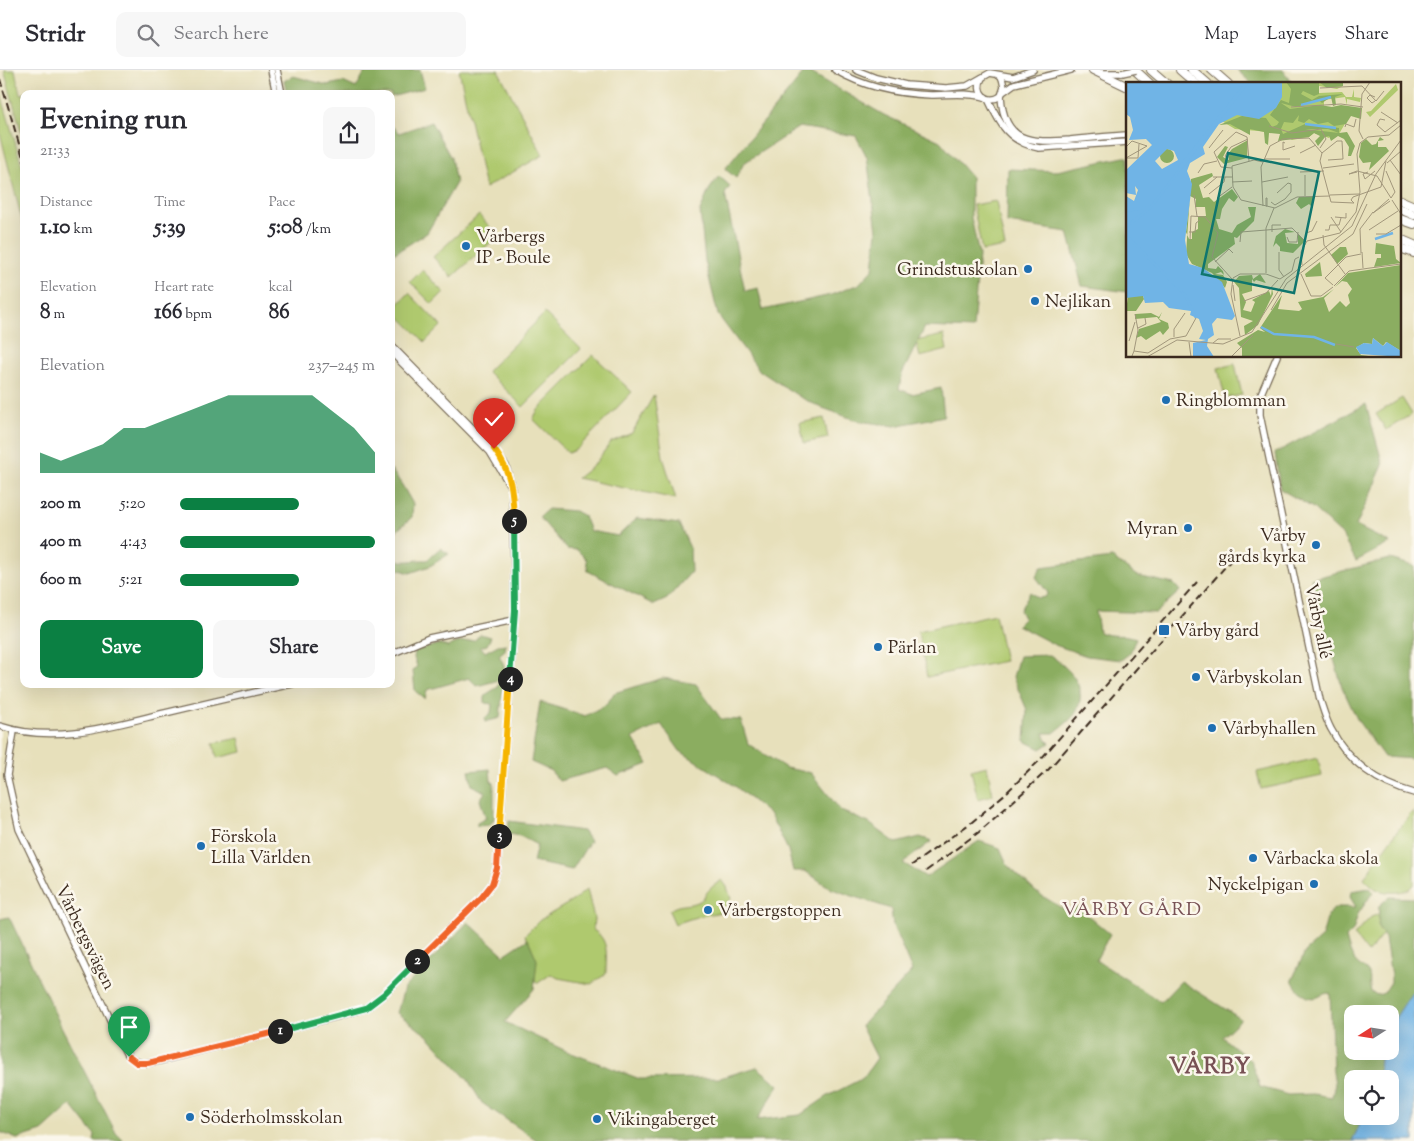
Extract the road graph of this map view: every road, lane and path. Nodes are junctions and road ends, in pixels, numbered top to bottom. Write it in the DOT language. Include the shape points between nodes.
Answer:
graph roads {
  1 [pos="270,70"];
  2 [pos="276,70"];
  3 [pos="835,70"];
  4 [pos="856,70"];
  5 [pos="1033,70"];
  6 [pos="1071,70"];
  7 [pos="1088,70"];
  8 [pos="1093,70"];
  9 [pos="1135,70"];
  10 [pos="1152,70"];
  11 [pos="1180,70"];
  12 [pos="1192,70"];
  13 [pos="1212,70"];
  14 [pos="998,75"];
  15 [pos="982,78"];
  16 [pos="1148,82"];
  17 [pos="1165,82"];
  18 [pos="1194,82"];
  19 [pos="1206,82"];
  20 [pos="1226,82"];
  21 [pos="1126,86"];
  22 [pos="275,90"];
  23 [pos="281,90"];
  24 [pos="1002,94"];
  25 [pos="986,98"];
  26 [pos="1126,135"];
  27 [pos="1126,142"];
  28 [pos="1402,201"];
  29 [pos="1414,206"];
  30 [pos="1402,210"];
  31 [pos="1414,215"];
  32 [pos="1402,220"];
  33 [pos="1414,224"];
  34 [pos="1402,240"];
  35 [pos="1414,245"];
  36 [pos="1402,249"];
  37 [pos="1414,253"];
  38 [pos="395,349"];
  39 [pos="395,356"];
  40 [pos="1276,358"];
  41 [pos="512,488"];
  42 [pos="514,620"];
  43 [pos="395,652"];
  44 [pos="274,688"];
  45 [pos="0,726"];
  46 [pos="14,731"];
  47 [pos="1414,793"];
  1 -- 22 [label="street"];
  2 -- 23 [label="street"];
  3 -- 25 [label="street" via="866,84 897,92 968,94"];
  4 -- 15 [label="street" via="891,82 934,88 967,86"];
  5 -- 14 [label="street" via="1013,77"];
  6 -- 24 [label="street" via="1014,84"];
  7 -- 8 [label="street"];
  8 -- 9 [label="street, bridge" via="1114,74"];
  8 -- 21 [label="highway"];
  9 -- 16 [label="highway"];
  10 -- 17 [label="highway"];
  11 -- 18 [label="highway"];
  12 -- 19 [label="highway"];
  13 -- 20 [label="highway"];
  14 -- 15 [label="street" via="990,73"];
  14 -- 24 [label="street" via="1004,82"];
  15 -- 25 [label="street" via="979,88"];
  24 -- 25 [label="street" via="997,98"];
  24 -- 26 [label="street" via="1003,113 1008,124 1029,140 1041,142"];
  25 -- 27 [label="street" via="1006,131 1027,145 1039,148"];
  28 -- 29 [label="highway"];
  30 -- 31 [label="highway"];
  32 -- 33 [label="highway"];
  34 -- 35 [label="highway"];
  36 -- 37 [label="highway"];
  38 -- 41 [label="street, Vårbergsvägen" via="494,449 506,466"];
  39 -- 41 [label="street" via="490,452"];
  40 -- 47 [label="street, Vårby allé" via="1260,396 1260,415 1320,700 1331,729 1357,763 1384,782"];
  41 -- 42 [label="street, Vårbergsvägen"];
  42 -- 43 [label="street" via="429,638"];
  42 -- 46 [label="street, Vårbergsvägen" via="497,868 488,890 366,1008 159,1061 137,1063 126,1053 22,839 7,775"];
  44 -- 46 [label="street" via="76,733"];
  45 -- 46 [label="street"];
}
